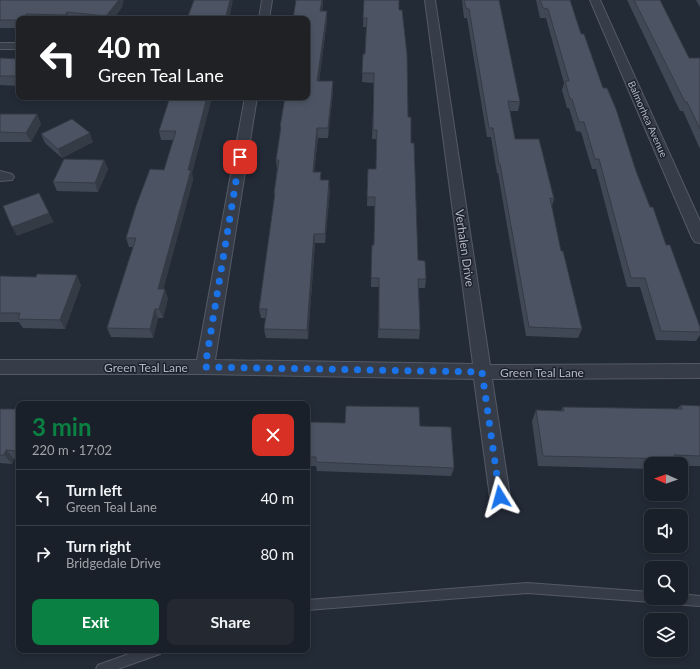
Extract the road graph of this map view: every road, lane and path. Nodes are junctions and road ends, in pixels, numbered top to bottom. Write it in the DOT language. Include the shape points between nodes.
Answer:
graph roads {
  1 [pos="267,0"];
  2 [pos="430,0"];
  3 [pos="595,0"];
  4 [pos="264,16"];
  5 [pos="0,46"];
  6 [pos="16,46"];
  7 [pos="250,100"];
  8 [pos="700,238"];
  9 [pos="0,367"];
  10 [pos="205,367"];
  11 [pos="700,371"];
  12 [pos="482,372"];
  13 [pos="500,497"];
  14 [pos="644,597"];
  15 [pos="688,600"];
  16 [pos="700,601"];
  17 [pos="310,605"];
  18 [pos="147,653"];
  19 [pos="102,669"];
  1 -- 4 [label="street"];
  2 -- 12 [label="street, Verhalen Drive"];
  3 -- 8 [label="street, Balmorhea Avenue"];
  5 -- 6 [label="street"];
  7 -- 10 [label="street"];
  9 -- 10 [label="street, Green Teal Lane"];
  10 -- 12 [label="street, Green Teal Lane"];
  11 -- 12 [label="street, Green Teal Lane"];
  12 -- 13 [label="street, Verhalen Drive"];
  14 -- 17 [label="lane" via="527,588"];
  15 -- 16 [label="lane"];
  18 -- 19 [label="lane"];
}
